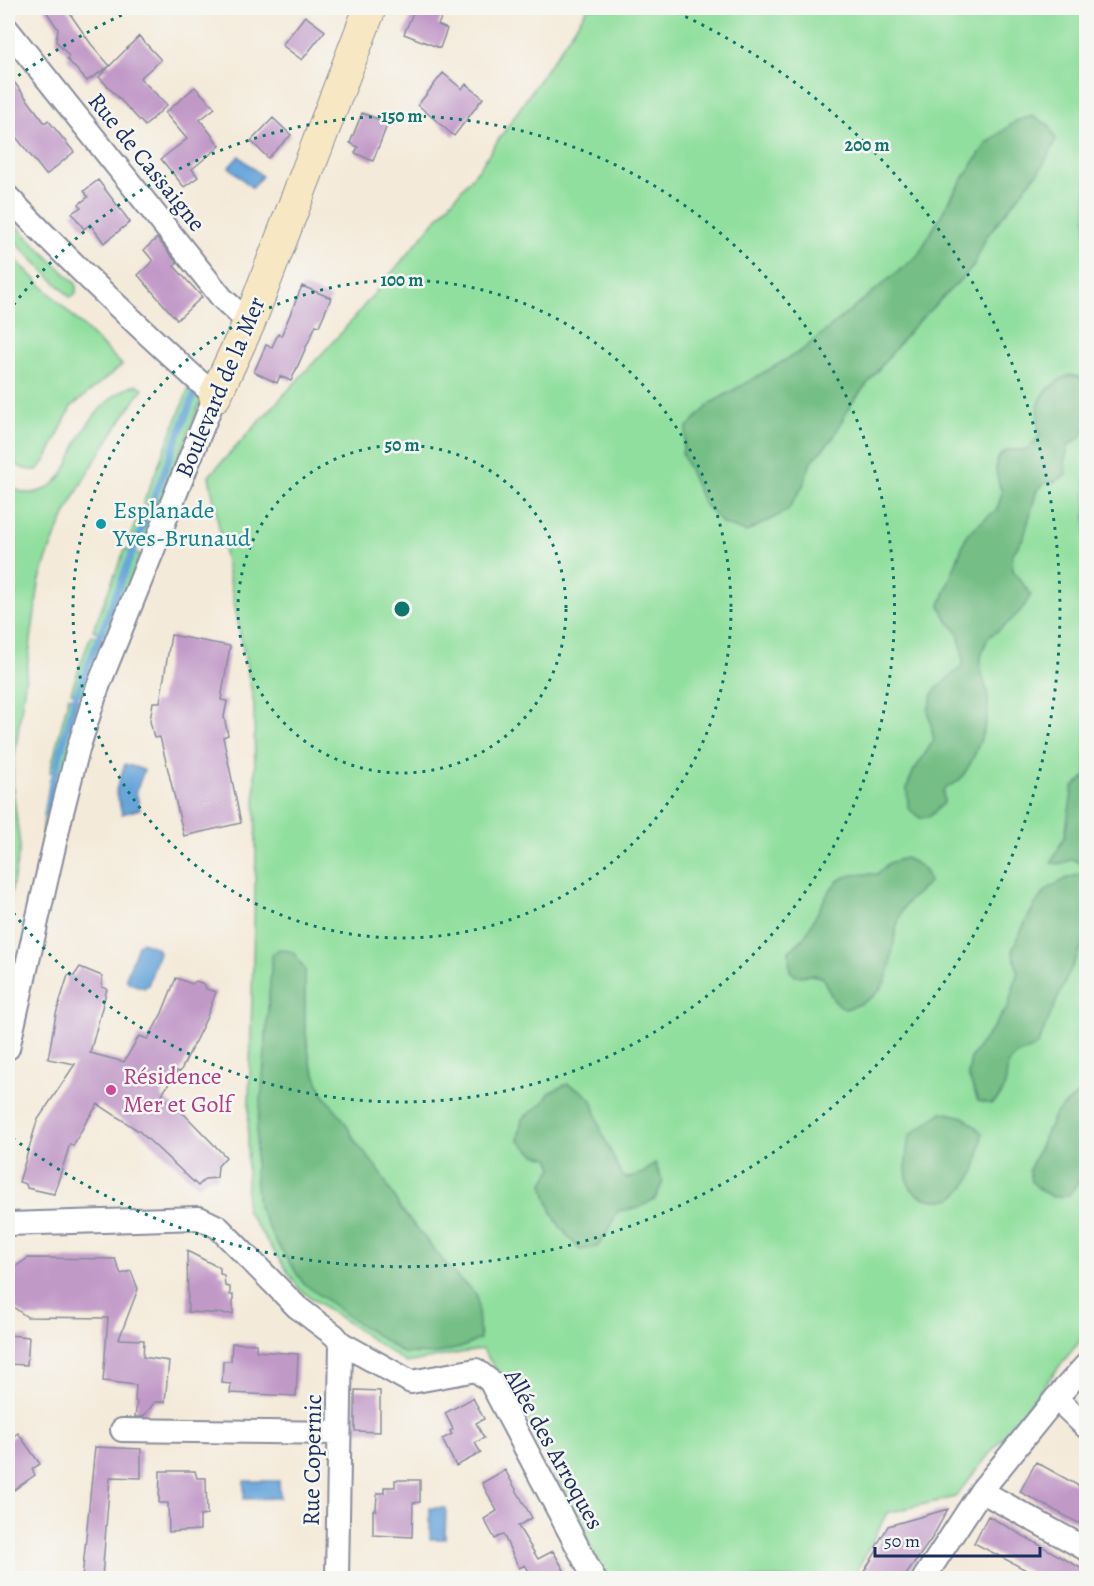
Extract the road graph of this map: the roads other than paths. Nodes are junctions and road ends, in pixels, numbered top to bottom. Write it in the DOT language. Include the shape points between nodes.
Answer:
graph roads {
  1 [pos="370,8"];
  2 [pos="8,30"];
  3 [pos="8,197"];
  4 [pos="249,323"];
  5 [pos="215,396"];
  6 [pos="8,1048"];
  7 [pos="8,1224"];
  8 [pos="341,1343"];
  9 [pos="1086,1365"];
  10 [pos="1056,1398"];
  11 [pos="1086,1427"];
  12 [pos="122,1430"];
  13 [pos="339,1433"];
  14 [pos="981,1491"];
  15 [pos="1086,1549"];
  16 [pos="337,1578"];
  17 [pos="594,1578"];
  18 [pos="924,1578"];
  1 -- 4 [label="main road, Boulevard de la Mer"];
  2 -- 4 [label="street, Rue de Cassaigne" via="222,298"];
  3 -- 5 [label="street"];
  4 -- 5 [label="main road, Boulevard de la Mer"];
  5 -- 6 [label="street, Boulevard de la Mer" via="93,702 78,749"];
  7 -- 8 [label="street, Allée des Arroques" via="198,1218 218,1227 297,1307"];
  8 -- 13 [label="street, Rue Copernic"];
  8 -- 17 [label="street, Allée des Arroques" via="411,1382 476,1370 490,1381"];
  9 -- 10 [label="street"];
  10 -- 11 [label="street"];
  10 -- 14 [label="street"];
  12 -- 13 [label="street"];
  13 -- 16 [label="street, Rue Copernic"];
  14 -- 15 [label="street"];
  14 -- 18 [label="street"];
}
